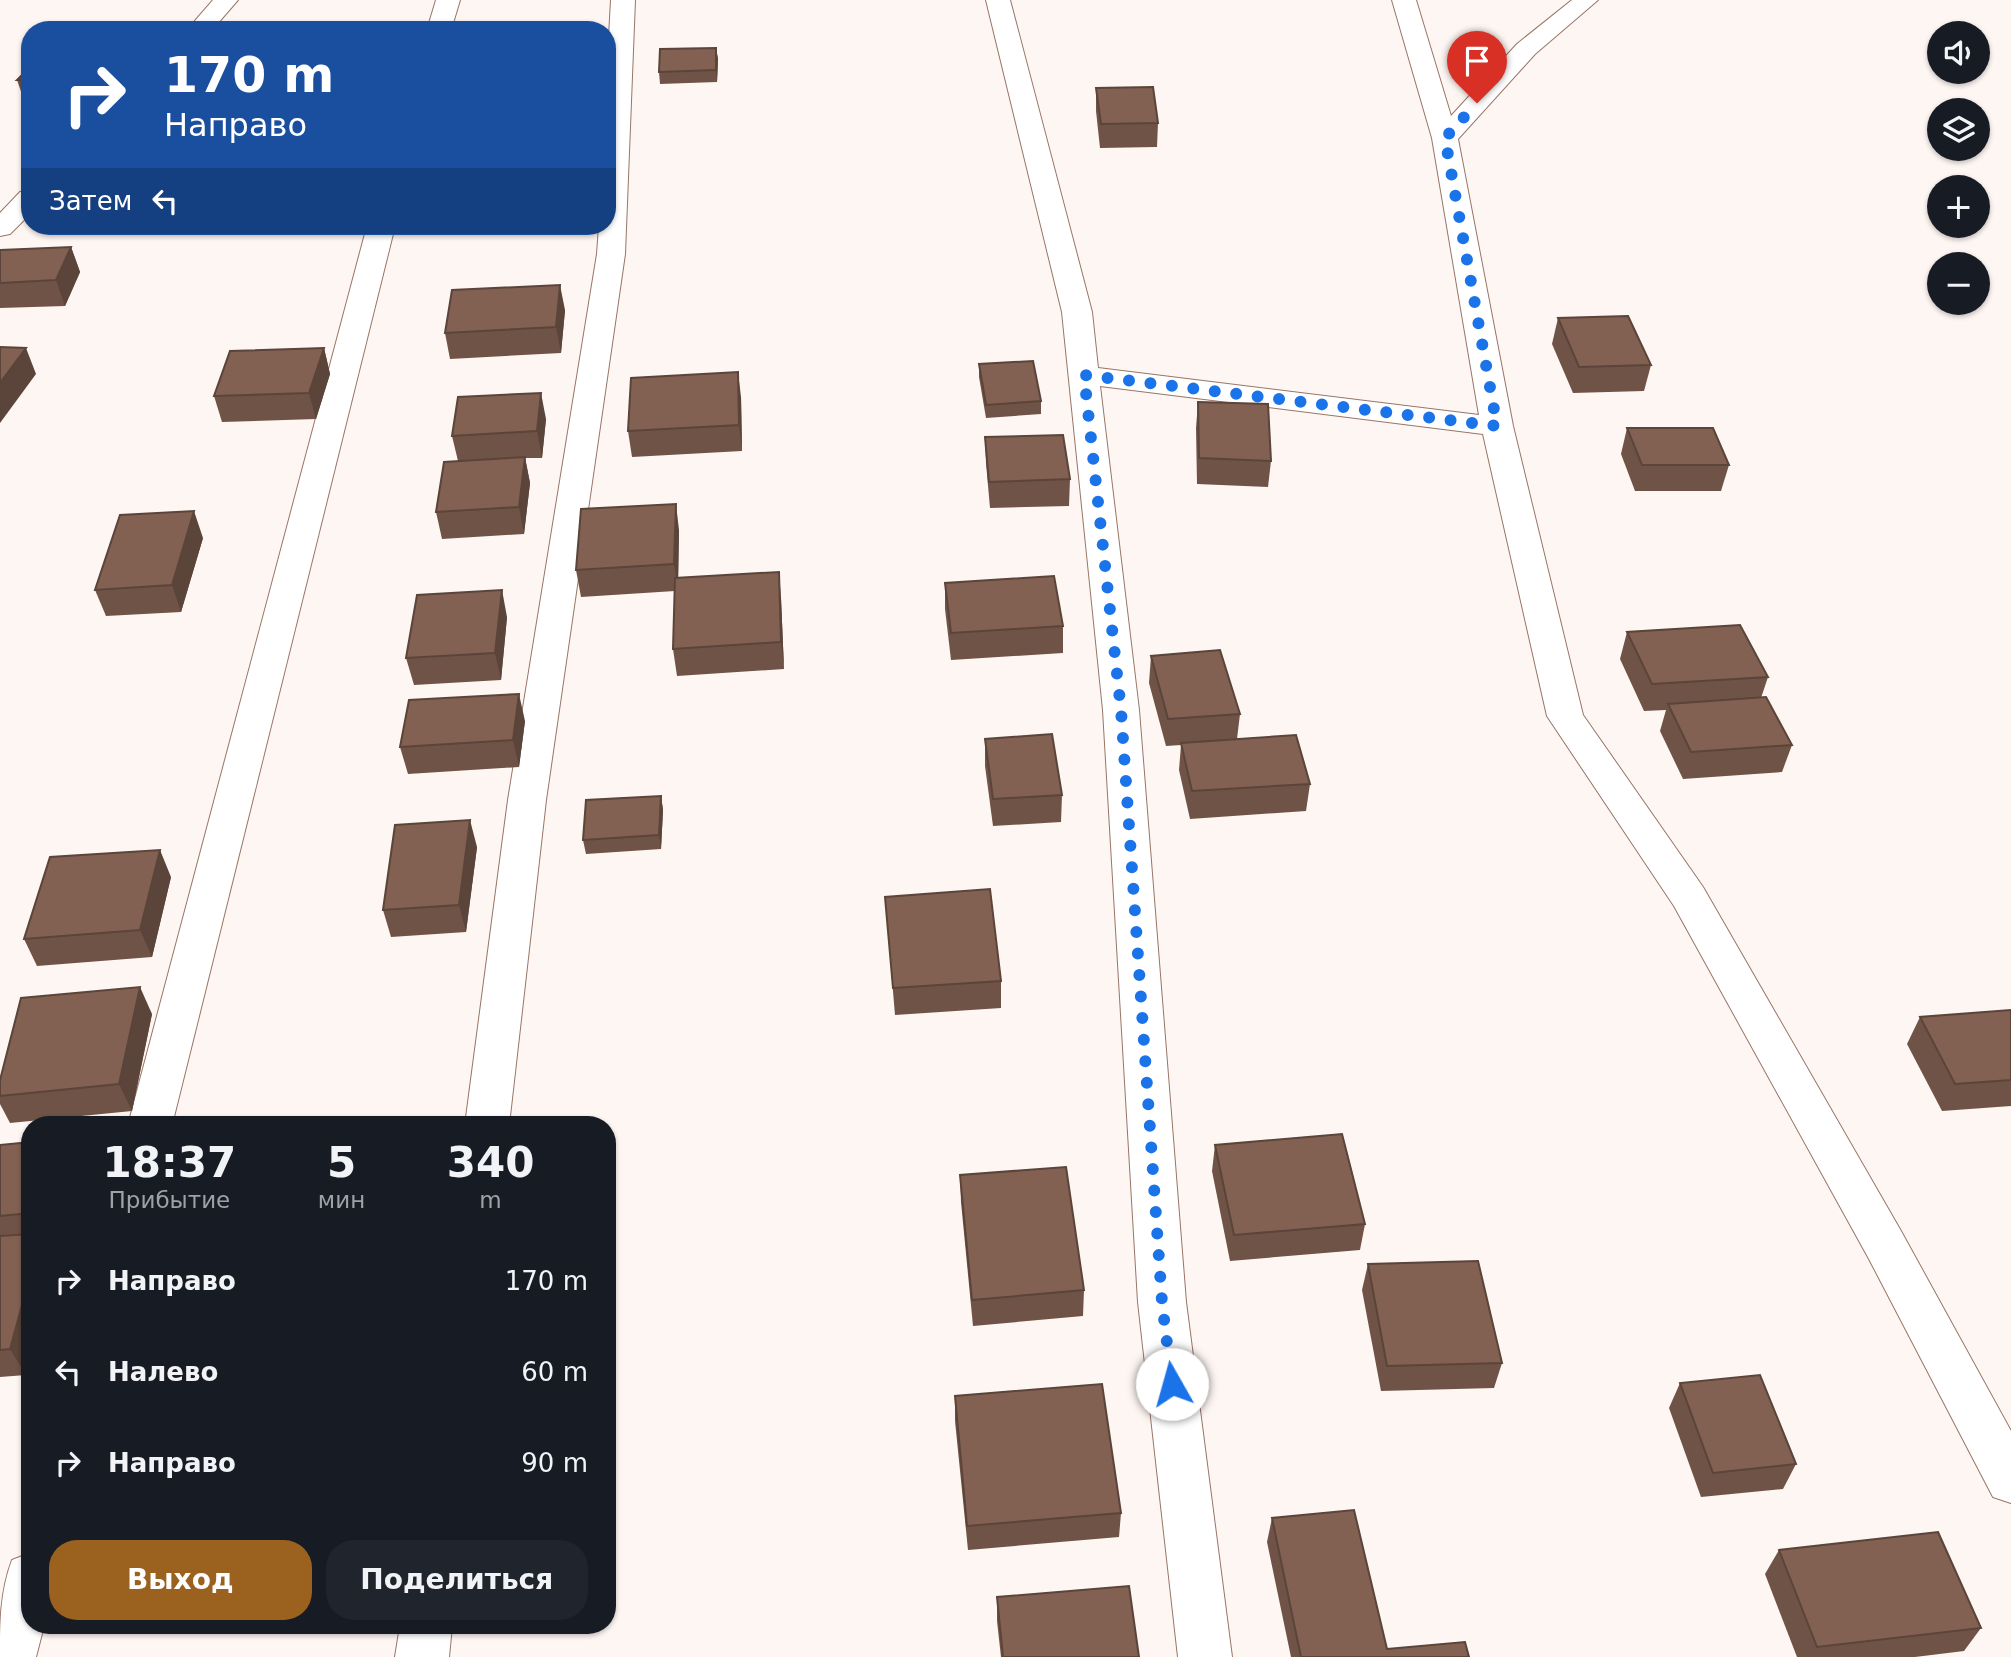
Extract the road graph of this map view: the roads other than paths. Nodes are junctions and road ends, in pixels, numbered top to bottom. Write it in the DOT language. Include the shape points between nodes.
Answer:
graph roads {
  1 [pos="226,0"];
  2 [pos="448,0"];
  3 [pos="623,0"];
  4 [pos="998,0"];
  5 [pos="1404,0"];
  6 [pos="1586,0"];
  7 [pos="207,21"];
  8 [pos="442,21"];
  9 [pos="1445,138"];
  10 [pos="616,148"];
  11 [pos="21,207"];
  12 [pos="0,228"];
  13 [pos="379,235"];
  14 [pos="612,235"];
  15 [pos="1084,375"];
  16 [pos="1497,426"];
  17 [pos="152,1116"];
  18 [pos="488,1116"];
  19 [pos="2011,1480"];
  20 [pos="21,1612"];
  21 [pos="425,1634"];
  22 [pos="9,1657"];
  23 [pos="422,1657"];
  24 [pos="1205,1657"];
  1 -- 7 [label="street"];
  2 -- 8 [label="street"];
  3 -- 10 [label="street"];
  4 -- 15 [label="street" via="1077,312"];
  5 -- 9 [label="street"];
  6 -- 9 [label="street" via="1526,49"];
  9 -- 16 [label="street"];
  11 -- 12 [label="street"];
  13 -- 17 [label="street"];
  14 -- 18 [label="street" via="527,800"];
  15 -- 16 [label="street"];
  15 -- 24 [label="street" via="1121,710 1162,1302"];
  16 -- 19 [label="street" via="1565,716 1689,897"];
  20 -- 22 [label="street"];
  21 -- 23 [label="street"];
}
